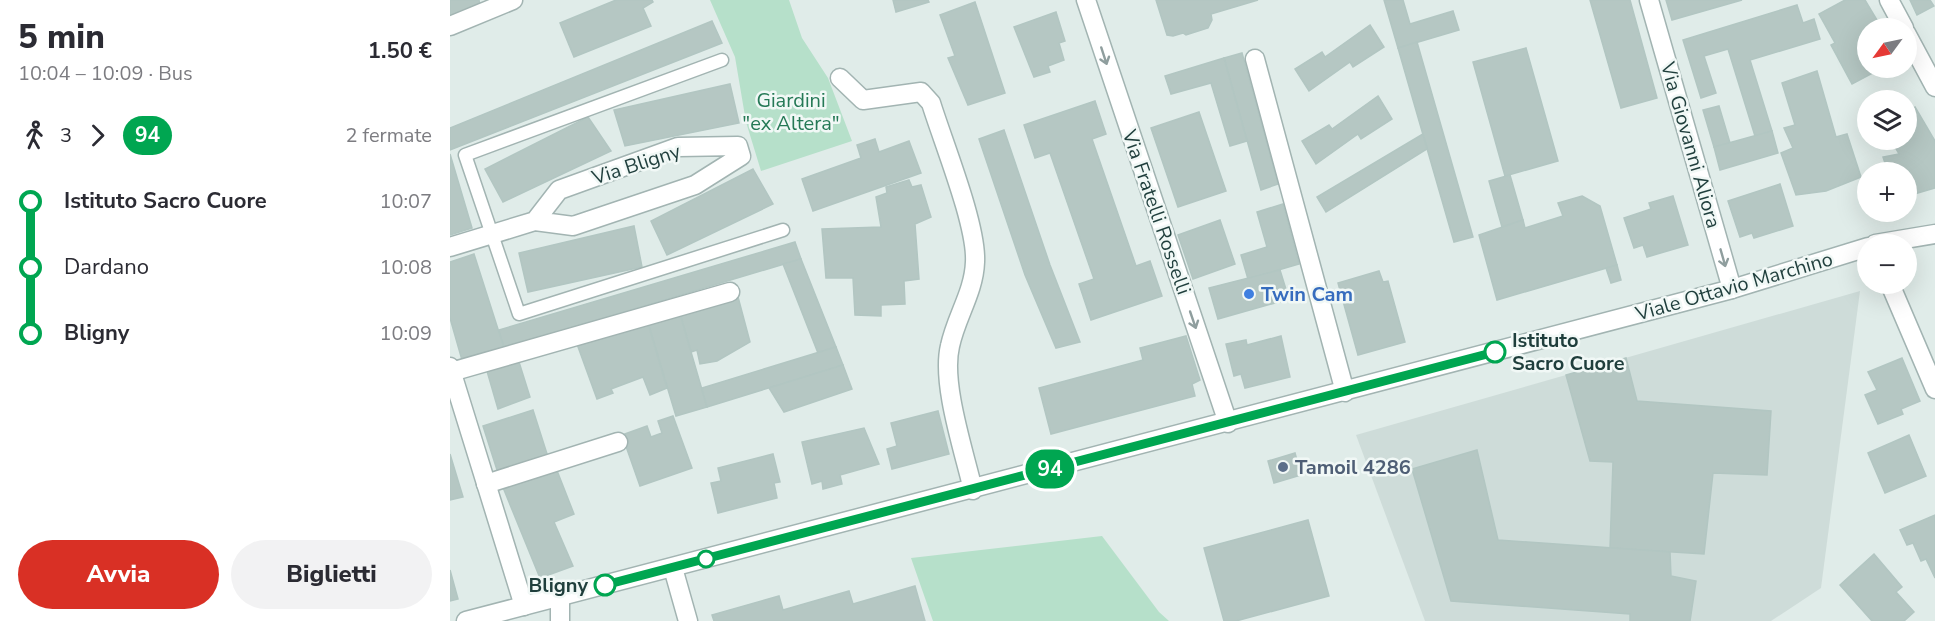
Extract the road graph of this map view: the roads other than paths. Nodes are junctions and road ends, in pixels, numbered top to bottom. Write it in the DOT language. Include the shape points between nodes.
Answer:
graph roads {
  1 [pos="513,0"];
  2 [pos="1086,0"];
  3 [pos="1649,0"];
  4 [pos="1889,0"];
  5 [pos="1899,18"];
  6 [pos="450,26"];
  7 [pos="1917,53"];
  8 [pos="1255,59"];
  9 [pos="722,60"];
  10 [pos="840,78"];
  11 [pos="1935,87"];
  12 [pos="535,220"];
  13 [pos="783,231"];
  14 [pos="492,234"];
  15 [pos="1935,234"];
  16 [pos="1917,237"];
  17 [pos="450,247"];
  18 [pos="1857,250"];
  19 [pos="1732,289"];
  20 [pos="730,292"];
  21 [pos="1894,294"];
  22 [pos="451,369"];
  23 [pos="1935,389"];
  24 [pos="1345,392"];
  25 [pos="1228,423"];
  26 [pos="618,442"];
  27 [pos="486,484"];
  28 [pos="973,490"];
  29 [pos="673,568"];
  30 [pos="560,597"];
  31 [pos="524,606"];
  32 [pos="466,621"];
  33 [pos="560,621"];
  34 [pos="688,621"];
  1 -- 6 [label="street"];
  2 -- 25 [label="street, Via Fratelli Rosselli, one-way"];
  3 -- 19 [label="street, Via Giovanni Aliora, one-way"];
  4 -- 5 [label="street"];
  7 -- 11 [label="street"];
  8 -- 24 [label="street"];
  9 -- 14 [label="lane" via="465,155"];
  10 -- 28 [label="street" via="863,99 921,92 927,96 934,114 968,221 975,261 971,286 949,347 949,381"];
  12 -- 12 [label="street, Via Bligny" via="573,226 695,185 741,156 738,146 678,147 559,190"];
  12 -- 14 [label="street, Via Bligny"];
  13 -- 14 [label="lane" via="519,314"];
  14 -- 17 [label="street, Via Bligny"];
  15 -- 16 [label="street"];
  18 -- 19 [label="street, Viale Ottavio Marchino"];
  19 -- 24 [label="street, Viale Ottavio Marchino"];
  20 -- 22 [label="street"];
  21 -- 23 [label="street"];
  22 -- 27 [label="street"];
  24 -- 25 [label="street, Viale Ottavio Marchino"];
  25 -- 28 [label="street, Viale Ottavio Marchino"];
  26 -- 27 [label="street"];
  27 -- 31 [label="street"];
  28 -- 29 [label="street, Viale Ottavio Marchino"];
  29 -- 30 [label="street, Viale Ottavio Marchino"];
  29 -- 34 [label="street"];
  30 -- 31 [label="street, Viale Ottavio Marchino"];
  30 -- 33 [label="street"];
  31 -- 32 [label="street, Viale Ottavio Marchino"];
}
